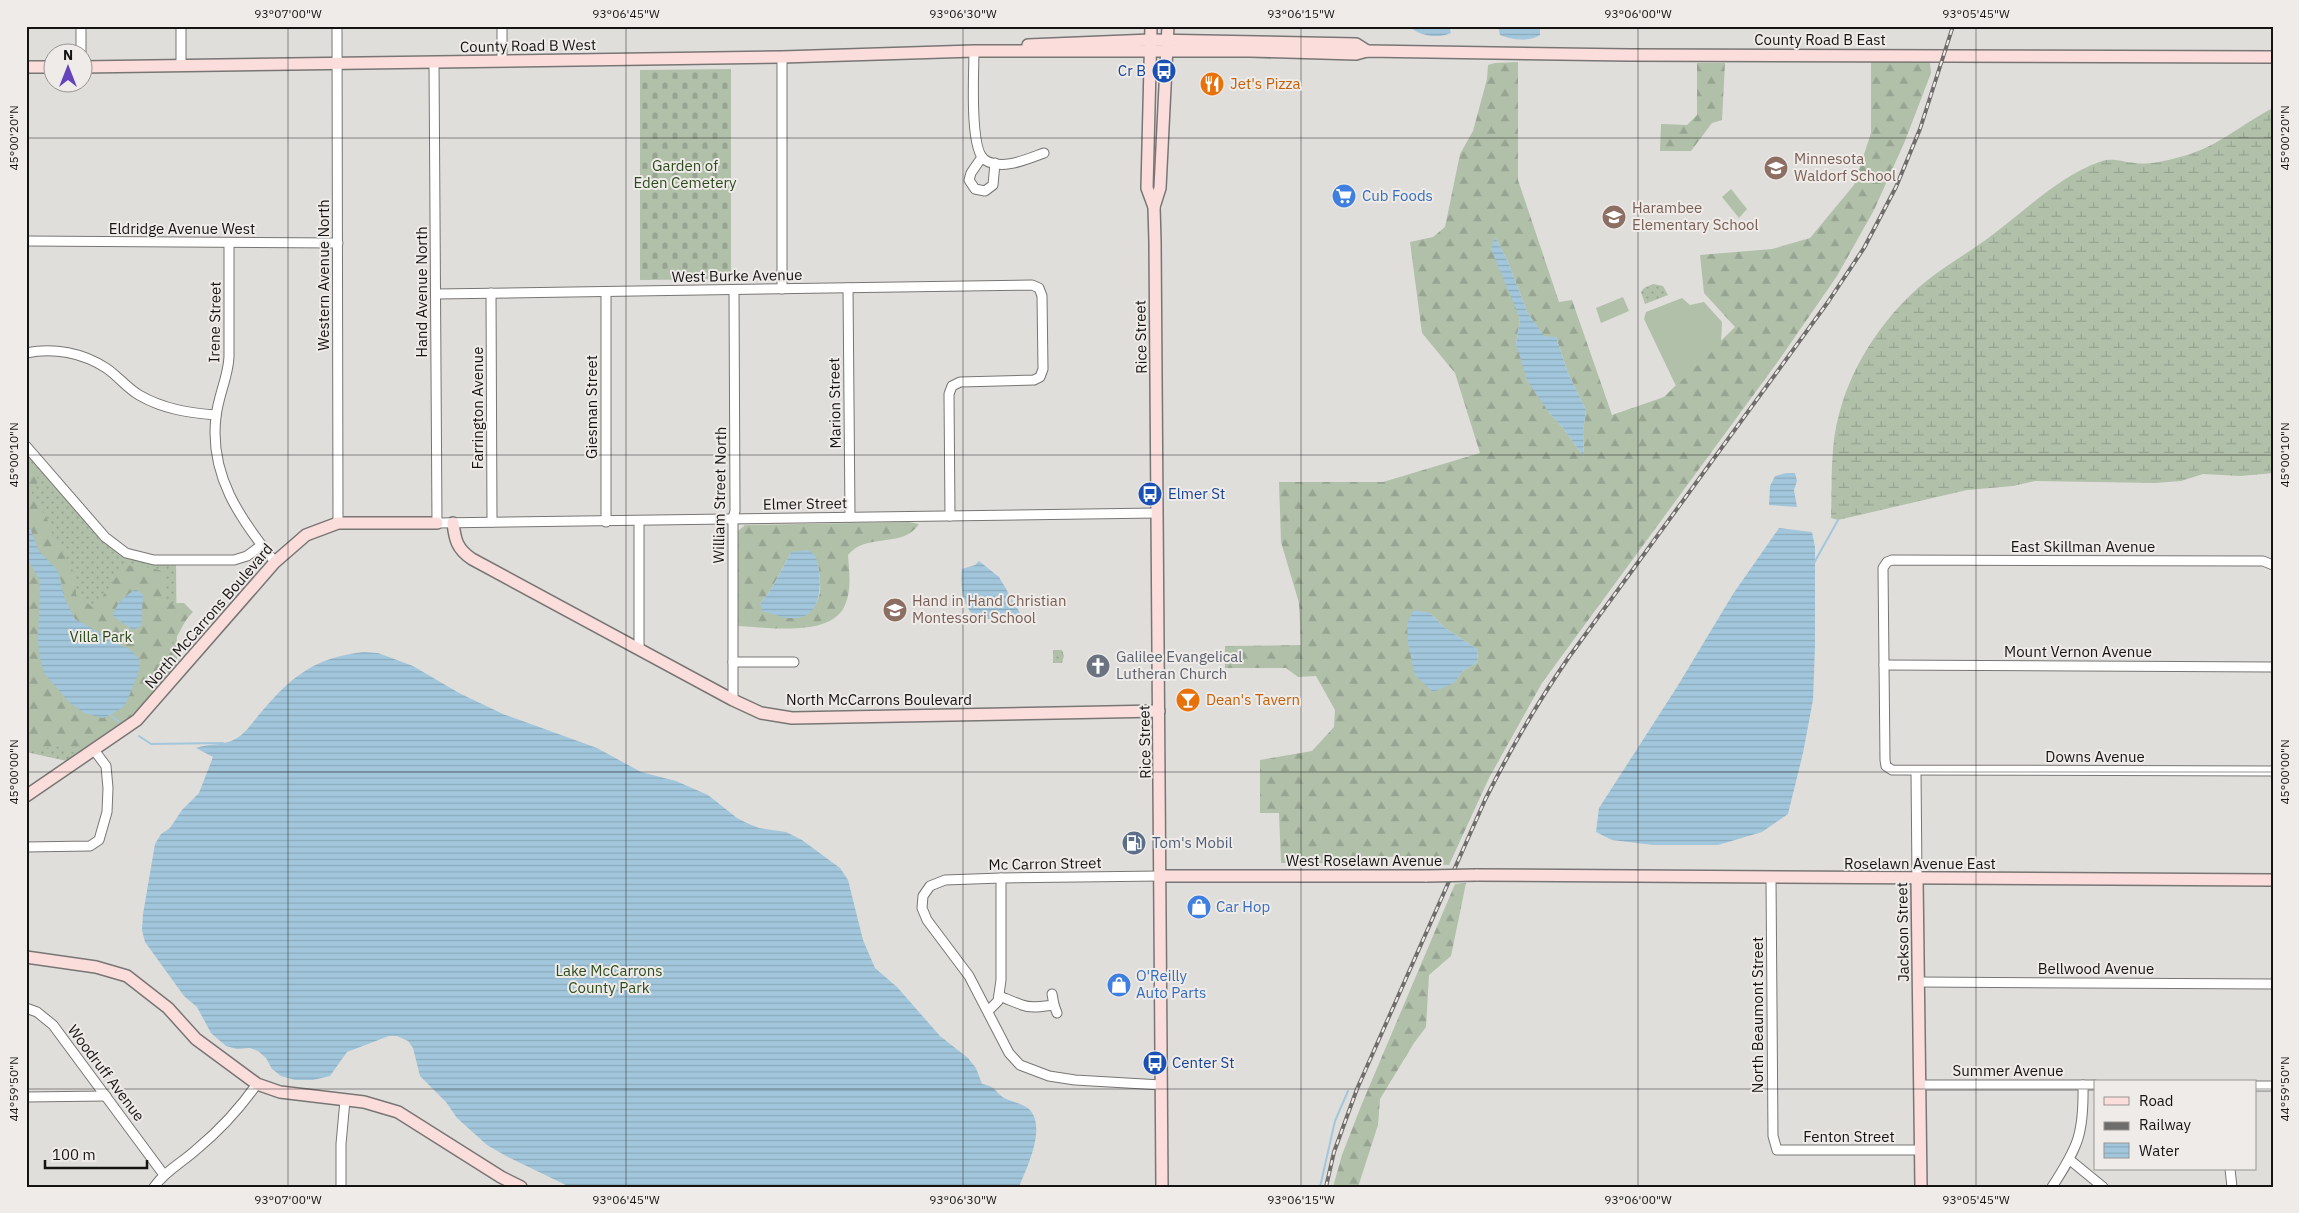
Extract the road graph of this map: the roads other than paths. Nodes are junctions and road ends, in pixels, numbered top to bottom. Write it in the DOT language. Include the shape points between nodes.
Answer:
graph roads {
  1 [pos="81,26"];
  2 [pos="181,26"];
  3 [pos="336,26"];
  4 [pos="502,26"];
  5 [pos="1152,26"];
  6 [pos="1168,26"];
  7 [pos="81,42"];
  8 [pos="1151,45"];
  9 [pos="1168,46"];
  10 [pos="974,52"];
  11 [pos="782,57"];
  12 [pos="2273,57"];
  13 [pos="502,61"];
  14 [pos="434,62"];
  15 [pos="337,64"];
  16 [pos="26,66"];
  17 [pos="181,66"];
  18 [pos="42,67"];
  19 [pos="92,67"];
  20 [pos="1044,153"];
  21 [pos="982,157"];
  22 [pos="995,164"];
  23 [pos="1154,207"];
  24 [pos="26,242"];
  25 [pos="229,243"];
  26 [pos="338,243"];
  27 [pos="848,288"];
  28 [pos="782,289"];
  29 [pos="734,290"];
  30 [pos="491,293"];
  31 [pos="606,293"];
  32 [pos="436,294"];
  33 [pos="26,353"];
  34 [pos="216,415"];
  35 [pos="26,446"];
  36 [pos="1157,513"];
  37 [pos="950,516"];
  38 [pos="850,517"];
  39 [pos="733,518"];
  40 [pos="639,521"];
  41 [pos="492,522"];
  42 [pos="606,522"];
  43 [pos="338,523"];
  44 [pos="437,523"];
  45 [pos="453,523"];
  46 [pos="262,546"];
  47 [pos="275,562"];
  48 [pos="2273,565"];
  49 [pos="639,649"];
  50 [pos="733,662"];
  51 [pos="794,662"];
  52 [pos="1884,665"];
  53 [pos="2273,667"];
  54 [pos="732,700"];
  55 [pos="1159,712"];
  56 [pos="94,750"];
  57 [pos="1916,770"];
  58 [pos="2273,770"];
  59 [pos="26,796"];
  60 [pos="26,847"];
  61 [pos="1567,875"];
  62 [pos="1161,876"];
  63 [pos="1001,878"];
  64 [pos="1771,879"];
  65 [pos="1918,879"];
  66 [pos="2273,880"];
  67 [pos="26,958"];
  68 [pos="1919,982"];
  69 [pos="2273,984"];
  70 [pos="1052,994"];
  71 [pos="998,996"];
  72 [pos="26,1008"];
  73 [pos="988,1011"];
  74 [pos="257,1084"];
  75 [pos="1160,1085"];
  76 [pos="1920,1085"];
  77 [pos="2083,1085"];
  78 [pos="2094,1086"];
  79 [pos="2256,1086"];
  80 [pos="2273,1086"];
  81 [pos="106,1096"];
  82 [pos="26,1097"];
  83 [pos="345,1100"];
  84 [pos="1777,1150"];
  85 [pos="1920,1150"];
  86 [pos="2070,1160"];
  87 [pos="2230,1170"];
  88 [pos="164,1175"];
  89 [pos="154,1187"];
  90 [pos="341,1187"];
  91 [pos="521,1187"];
  92 [pos="1162,1187"];
  93 [pos="1921,1187"];
  94 [pos="2052,1187"];
  95 [pos="2103,1187"];
  96 [pos="2232,1187"];
  1 -- 7 [label="street"];
  2 -- 17 [label="street"];
  3 -- 15 [label="street, Western Avenue North"];
  4 -- 13 [label="street"];
  5 -- 8 [label="street, Rice Street"];
  6 -- 9 [label="street, Rice Street"];
  8 -- 9 [label="street, County Road B West"];
  8 -- 10 [label="street, County Road B West" via="1040,43"];
  8 -- 23 [label="street, Rice Street" via="1148,188"];
  9 -- 12 [label="street, County Road B East" via="1356,54 1367,51"];
  9 -- 23 [label="street, Rice Street" via="1160,188"];
  10 -- 11 [label="street, County Road B West"];
  10 -- 21 [label="street" via="975,138"];
  11 -- 13 [label="street, County Road B West"];
  11 -- 28 [label="street"];
  13 -- 14 [label="street, County Road B West"];
  14 -- 15 [label="street, County Road B West"];
  14 -- 32 [label="street, Hand Avenue North"];
  15 -- 17 [label="street, County Road B West"];
  15 -- 26 [label="street, Western Avenue North"];
  16 -- 18 [label="street"];
  17 -- 19 [label="street, County Road B West"];
  20 -- 22 [label="street" via="1018,162"];
  21 -- 22 [label="street"];
  21 -- 22 [label="street" via="969,180 974,189 985,190 993,185"];
  23 -- 36 [label="street, Rice Street"];
  24 -- 25 [label="street, Eldridge Avenue West"];
  25 -- 26 [label="street, Eldridge Avenue West"];
  25 -- 34 [label="street, Irene Street" via="229,363"];
  26 -- 43 [label="street, Western Avenue North"];
  27 -- 28 [label="street, West Burke Avenue"];
  27 -- 37 [label="street, West Burke Avenue" via="1032,285 1039,288 1043,370 1040,377 1034,380 960,382 952,386 949,394"];
  27 -- 38 [label="street, Marion Street"];
  28 -- 29 [label="street, West Burke Avenue"];
  29 -- 31 [label="street, West Burke Avenue"];
  29 -- 39 [label="street, William Street North"];
  30 -- 31 [label="street, West Burke Avenue"];
  30 -- 32 [label="street, West Burke Avenue"];
  30 -- 41 [label="street, Farrington Avenue"];
  31 -- 42 [label="street, Giesman Street"];
  32 -- 44 [label="street, Hand Avenue North"];
  33 -- 34 [label="street" via="51,350 79,355 106,368 150,401 177,410"];
  34 -- 46 [label="street, Irene Street" via="217,459 225,487"];
  35 -- 46 [label="street" via="105,537 126,553 154,560 234,560"];
  36 -- 37 [label="street, Elmer Street"];
  36 -- 55 [label="street, Rice Street"];
  37 -- 38 [label="street, Elmer Street"];
  38 -- 39 [label="street, Elmer Street"];
  39 -- 40 [label="street, Elmer Street"];
  39 -- 50 [label="street, William Street North"];
  40 -- 42 [label="street, Elmer Street"];
  40 -- 49 [label="street"];
  41 -- 42 [label="street, Elmer Street"];
  41 -- 45 [label="street, Elmer Street"];
  43 -- 44 [label="street, North McCarrons Boulevard"];
  43 -- 47 [label="street, North McCarrons Boulevard" via="306,535"];
  44 -- 45 [label="street, Elmer Street"];
  45 -- 49 [label="street, North McCarrons Boulevard" via="458,548 472,559"];
  46 -- 47 [label="street, Irene Street"];
  47 -- 56 [label="street, North McCarrons Boulevard" via="141,716"];
  48 -- 52 [label="street, East Skillman Avenue" via="2263,561 1892,560 1883,568"];
  49 -- 54 [label="street, North McCarrons Boulevard"];
  50 -- 51 [label="street"];
  50 -- 54 [label="street, William Street North"];
  52 -- 53 [label="street, Mount Vernon Avenue"];
  52 -- 57 [label="street" via="1885,764 1892,770"];
  54 -- 55 [label="street, North McCarrons Boulevard" via="762,713 792,718"];
  55 -- 62 [label="street, Rice Street"];
  56 -- 59 [label="street, North McCarrons Boulevard"];
  56 -- 60 [label="street" via="106,766 108,788 107,812 99,840 90,846"];
  57 -- 58 [label="street, Downs Avenue"];
  57 -- 65 [label="street, Jackson Street"];
  61 -- 62 [label="street, West Roselawn Avenue, bridge"];
  61 -- 64 [label="street, Roselawn Avenue East"];
  62 -- 63 [label="street, Mc Carron Street"];
  62 -- 75 [label="street, Rice Street"];
  63 -- 71 [label="street" via="1001,980"];
  63 -- 73 [label="street, Mc Carron Street" via="945,880 930,886 923,896 922,908 927,920 969,976"];
  64 -- 65 [label="street, Roselawn Avenue East"];
  64 -- 84 [label="street, North Beaumont Street" via="1773,1136"];
  65 -- 66 [label="street, Roselawn Avenue East"];
  65 -- 68 [label="street, Jackson Street"];
  67 -- 74 [label="street" via="96,967 127,976 168,1008 196,1039"];
  68 -- 69 [label="street, Bellwood Avenue"];
  68 -- 76 [label="street, Jackson Street"];
  70 -- 71 [label="street" via="1056,1009 1022,1006"];
  71 -- 73 [label="street" via="998,1001"];
  72 -- 81 [label="street, Woodruff Avenue" via="53,1025"];
  73 -- 75 [label="street" via="1009,1053 1029,1069 1075,1080"];
  74 -- 83 [label="street" via="280,1092"];
  74 -- 88 [label="street" via="209,1139"];
  75 -- 92 [label="street, Rice Street"];
  76 -- 77 [label="street, Summer Avenue"];
  76 -- 85 [label="street, Jackson Street"];
  77 -- 78 [label="street, Summer Avenue"];
  77 -- 86 [label="street" via="2080,1138"];
  79 -- 80 [label="street"];
  81 -- 82 [label="street"];
  81 -- 88 [label="street, Woodruff Avenue"];
  83 -- 90 [label="street"];
  83 -- 91 [label="street" via="398,1112"];
  84 -- 85 [label="street, Fenton Street"];
  85 -- 93 [label="street, Jackson Street"];
  86 -- 94 [label="street"];
  86 -- 95 [label="street"];
  87 -- 96 [label="street"];
  88 -- 89 [label="street"];
}
